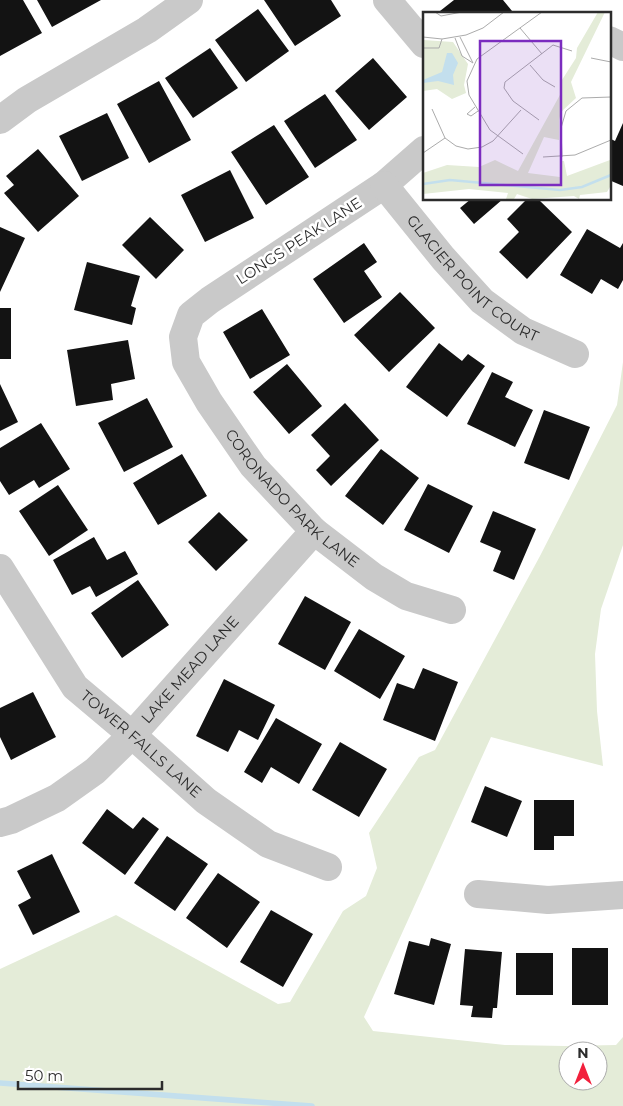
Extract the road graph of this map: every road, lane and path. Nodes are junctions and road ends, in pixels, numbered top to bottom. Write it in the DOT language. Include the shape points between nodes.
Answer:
graph roads {
  1 [pos="189,0"];
  2 [pos="387,0"];
  3 [pos="610,40"];
  4 [pos="423,43"];
  5 [pos="623,47"];
  6 [pos="0,120"];
  7 [pos="423,151"];
  8 [pos="384,185"];
  9 [pos="183,337"];
  10 [pos="575,354"];
  11 [pos="314,531"];
  12 [pos="0,568"];
  13 [pos="452,610"];
  14 [pos="132,735"];
  15 [pos="0,823"];
  16 [pos="328,867"];
  17 [pos="478,894"];
  18 [pos="623,895"];
  1 -- 6 [label="street" via="147,30 27,100"];
  2 -- 4 [label="street"];
  3 -- 5 [label="street"];
  7 -- 8 [label="street, LONGS PEAK LANE"];
  8 -- 9 [label="street, LONGS PEAK LANE" via="210,300 191,315"];
  8 -- 10 [label="street, GLACIER POINT COURT" via="482,301 523,331"];
  9 -- 11 [label="street, CORONADO PARK LANE" via="186,362 209,402 253,466"];
  11 -- 13 [label="street, CORONADO PARK LANE" via="374,577 406,596"];
  11 -- 14 [label="street, LAKE MEAD LANE"];
  12 -- 14 [label="street, TOWER FALLS LANE" via="74,687"];
  14 -- 15 [label="street, LAKE MEAD LANE" via="94,772 57,798"];
  14 -- 16 [label="street, TOWER FALLS LANE" via="206,801 268,844"];
  17 -- 18 [label="street" via="548,900"];
}
